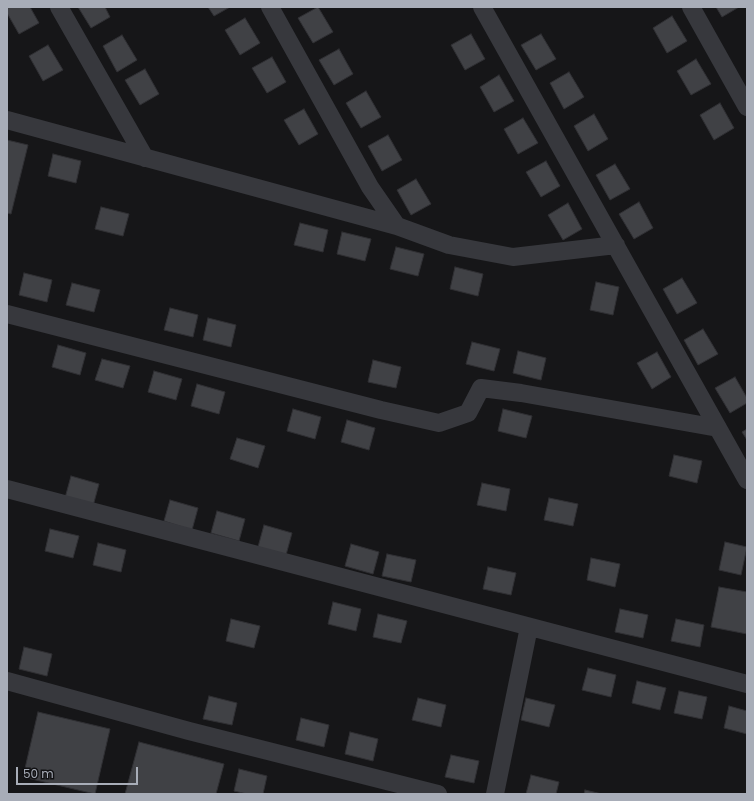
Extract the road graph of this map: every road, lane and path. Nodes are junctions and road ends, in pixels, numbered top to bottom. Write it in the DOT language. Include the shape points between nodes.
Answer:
graph roads {
  1 [pos="59,7"];
  2 [pos="270,7"];
  3 [pos="482,7"];
  4 [pos="691,7"];
  5 [pos="747,106"];
  6 [pos="7,120"];
  7 [pos="145,158"];
  8 [pos="397,226"];
  9 [pos="616,244"];
  10 [pos="7,314"];
  11 [pos="718,428"];
  12 [pos="747,480"];
  13 [pos="7,489"];
  14 [pos="529,627"];
  15 [pos="7,681"];
  16 [pos="747,684"];
  17 [pos="438,794"];
  18 [pos="495,794"];
  1 -- 7 [label="street"];
  2 -- 8 [label="street" via="370,186"];
  3 -- 9 [label="street"];
  4 -- 5 [label="street"];
  6 -- 7 [label="street"];
  7 -- 8 [label="street"];
  8 -- 9 [label="street" via="449,245 513,257"];
  9 -- 11 [label="street"];
  10 -- 11 [label="street" via="439,423 468,413 482,388"];
  11 -- 12 [label="street"];
  13 -- 14 [label="street"];
  14 -- 16 [label="street"];
  14 -- 18 [label="street"];
  15 -- 17 [label="street" via="189,731"];
}
